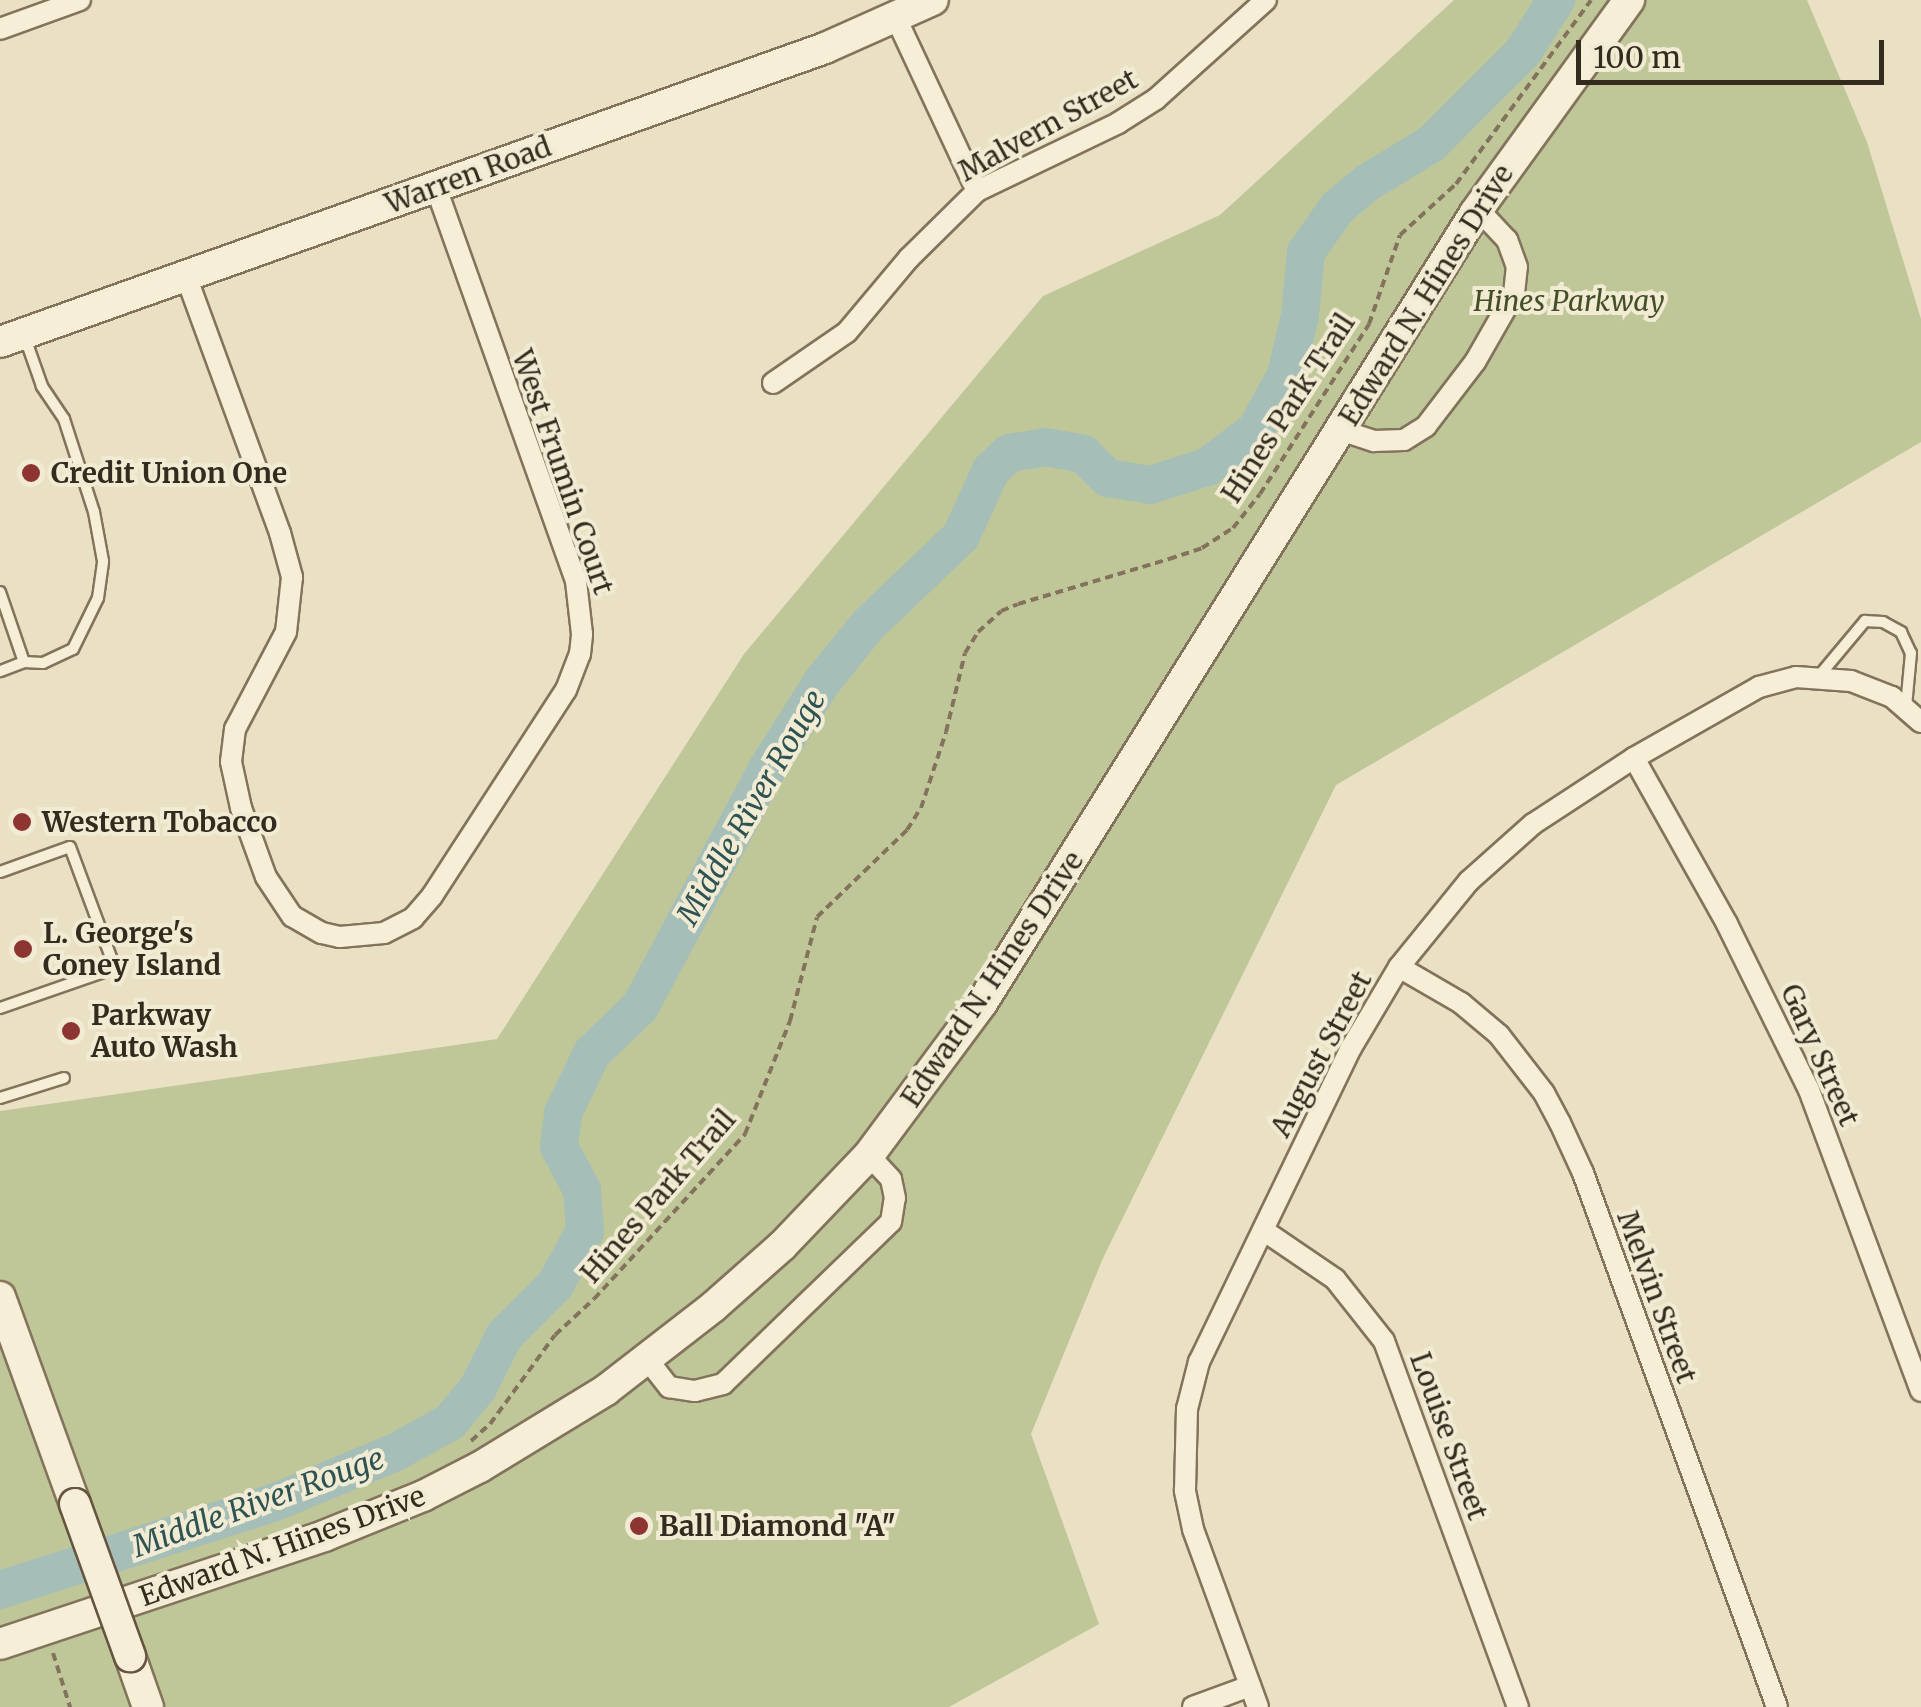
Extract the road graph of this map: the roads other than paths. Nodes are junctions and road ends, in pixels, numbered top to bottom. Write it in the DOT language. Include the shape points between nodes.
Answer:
graph roads {
  1 [pos="80,0"];
  2 [pos="934,0"];
  3 [pos="1266,0"];
  4 [pos="1629,0"];
  5 [pos="896,18"];
  6 [pos="0,28"];
  7 [pos="436,187"];
  8 [pos="978,191"];
  9 [pos="1478,209"];
  10 [pos="186,276"];
  11 [pos="12,338"];
  12 [pos="773,384"];
  13 [pos="1340,430"];
  14 [pos="0,592"];
  15 [pos="24,662"];
  16 [pos="0,671"];
  17 [pos="1820,676"];
  18 [pos="1913,715"];
  19 [pos="1634,758"];
  20 [pos="0,872"];
  21 [pos="1399,967"];
  22 [pos="0,1008"];
  23 [pos="64,1078"];
  24 [pos="0,1098"];
  25 [pos="869,1155"];
  26 [pos="1263,1230"];
  27 [pos="0,1298"];
  28 [pos="647,1359"];
  29 [pos="1921,1391"];
  30 [pos="0,1644"];
  31 [pos="1250,1686"];
  32 [pos="148,1707"];
  33 [pos="1193,1707"];
  34 [pos="1258,1707"];
  35 [pos="1518,1707"];
  36 [pos="1777,1707"];
  1 -- 6 [label="street"];
  2 -- 5 [label="street, Warren Road"];
  3 -- 8 [label="street, Malvern Street" via="1156,99"];
  4 -- 9 [label="street, Edward N. Hines Drive"];
  5 -- 7 [label="street, Warren Road"];
  5 -- 8 [label="street"];
  7 -- 10 [label="street, Warren Road"];
  7 -- 10 [label="street, West Frumin Court" via="583,616 580,654 566,690 420,912 384,933 322,933 292,916 277,900 241,808 231,748 240,714 286,632 292,577"];
  8 -- 12 [label="street, Malvern Street" via="846,332"];
  9 -- 13 [label="street, Edward N. Hines Drive"];
  9 -- 13 [label="street" via="1507,240 1517,267 1514,294 1475,362 1426,426 1404,440 1374,441"];
  10 -- 11 [label="street, Warren Road"];
  11 -- 15 [label="lane" via="64,419 103,561 88,626 73,649 44,663"];
  13 -- 25 [label="street, Edward N. Hines Drive" via="982,1003"];
  14 -- 15 [label="lane"];
  15 -- 16 [label="lane"];
  17 -- 18 [label="street, August Street" via="1870,688"];
  17 -- 18 [label="lane" via="1864,622 1883,622 1901,632 1911,653"];
  17 -- 19 [label="street, August Street" via="1759,687"];
  19 -- 21 [label="street, August Street" via="1504,848 1444,908"];
  19 -- 29 [label="street, Gary Street" via="1809,1090"];
  20 -- 22 [label="lane" via="70,847 114,968"];
  21 -- 26 [label="street, August Street" via="1350,1048"];
  21 -- 36 [label="street, Melvin Street" via="1461,1003 1498,1035 1560,1123"];
  23 -- 24 [label="lane"];
  25 -- 28 [label="street, Edward N. Hines Drive" via="782,1246"];
  25 -- 28 [label="street" via="891,1179 891,1222 723,1384 670,1387"];
  26 -- 31 [label="street, August Street" via="1199,1362 1183,1449 1193,1530"];
  26 -- 35 [label="street, Louise Street" via="1335,1278 1384,1341"];
  27 -- 32 [label="street, bridge"];
  28 -- 30 [label="street, Edward N. Hines Drive" via="524,1442 423,1496 282,1552"];
  31 -- 33 [label="street"];
  31 -- 34 [label="street, August Street"];
}
